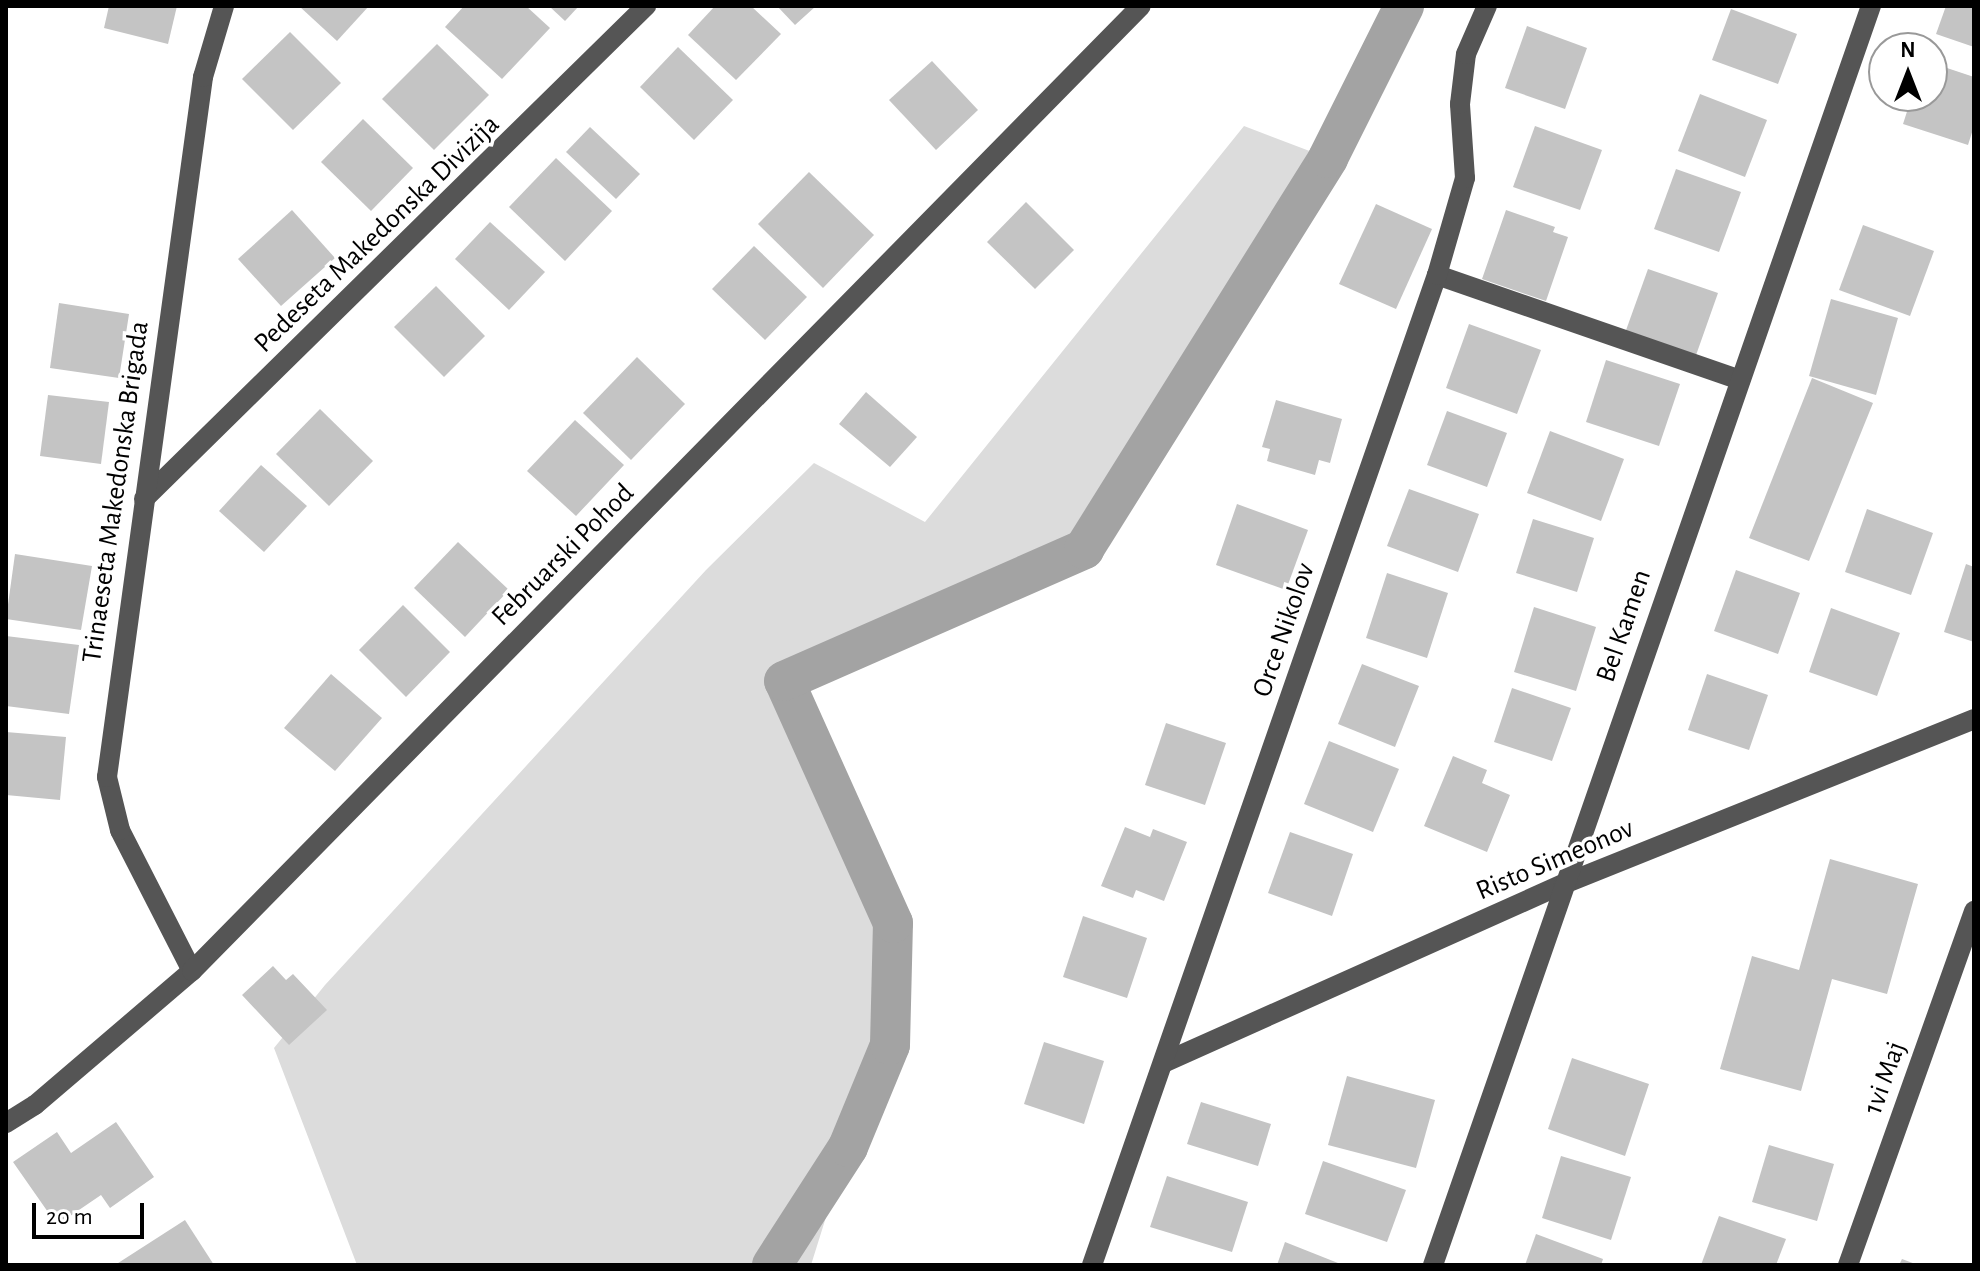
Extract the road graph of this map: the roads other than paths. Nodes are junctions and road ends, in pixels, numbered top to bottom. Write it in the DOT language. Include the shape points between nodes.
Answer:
graph roads {
  1 [pos="224,6"];
  2 [pos="646,6"];
  3 [pos="1141,6"];
  4 [pos="1487,6"];
  5 [pos="1871,6"];
  6 [pos="1437,275"];
  7 [pos="1740,380"];
  8 [pos="144,499"];
  9 [pos="1974,719"];
  10 [pos="1564,884"];
  11 [pos="1974,911"];
  12 [pos="192,971"];
  13 [pos="1163,1063"];
  14 [pos="6,1123"];
  15 [pos="1092,1265"];
  16 [pos="1433,1265"];
  17 [pos="1848,1265"];
  1 -- 8 [label="street, Trinaeseta Makedonska Brigada" via="203,77"];
  2 -- 8 [label="street, Pedeseta Makedonska Divizija"];
  3 -- 12 [label="street, Februarski Pohod"];
  4 -- 6 [label="street, Orce Nikolov" via="1466,54 1460,104 1465,178"];
  5 -- 7 [label="street, Bel Kamen"];
  6 -- 7 [label="street"];
  6 -- 13 [label="street, Orce Nikolov"];
  7 -- 10 [label="street, Bel Kamen"];
  8 -- 12 [label="street, Trinaeseta Makedonska Brigada" via="107,777 120,830"];
  9 -- 10 [label="street, Risto Simeonov"];
  10 -- 13 [label="street, Risto Simeonov"];
  10 -- 16 [label="street, Bel Kamen"];
  11 -- 17 [label="street, 1vi Maj"];
  12 -- 14 [label="street, Februarski Pohod" via="35,1105"];
  13 -- 15 [label="street, Orce Nikolov"];
}
